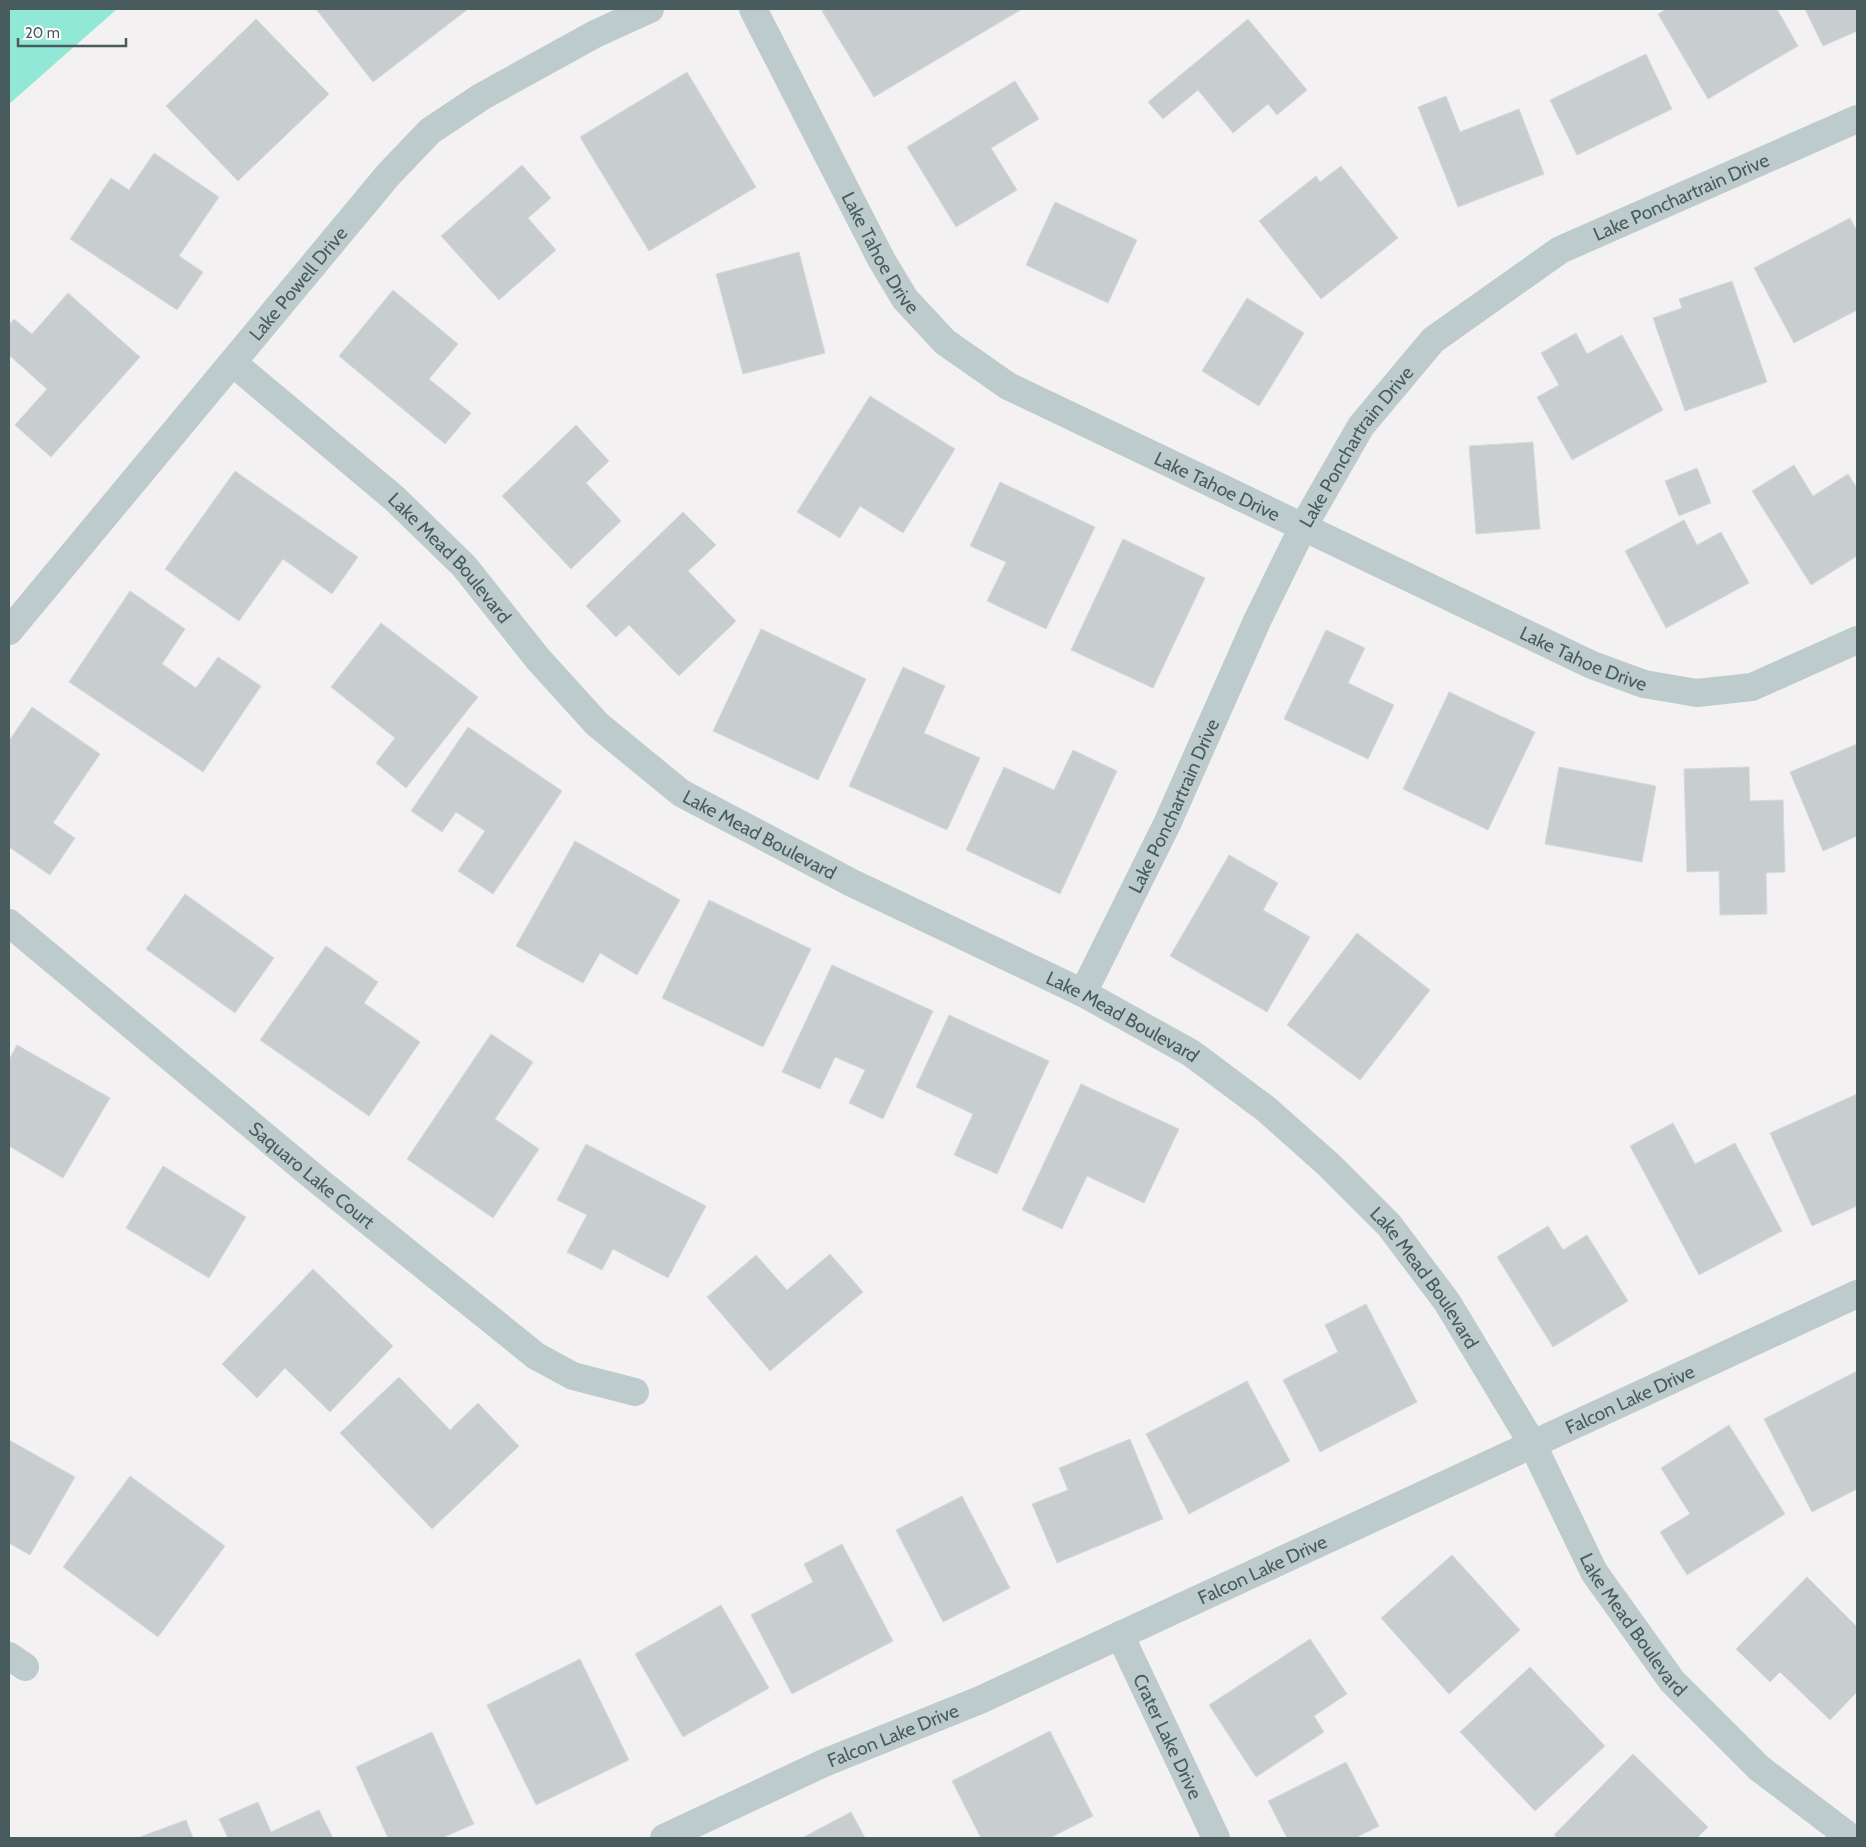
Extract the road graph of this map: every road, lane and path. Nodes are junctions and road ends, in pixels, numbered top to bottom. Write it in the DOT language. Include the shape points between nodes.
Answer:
graph roads {
  1 [pos="650,9"];
  2 [pos="753,9"];
  3 [pos="1857,119"];
  4 [pos="233,363"];
  5 [pos="1303,527"];
  6 [pos="9,631"];
  7 [pos="1857,640"];
  8 [pos="9,923"];
  9 [pos="1083,993"];
  10 [pos="1857,1294"];
  11 [pos="634,1392"];
  12 [pos="1532,1443"];
  13 [pos="1120,1635"];
  14 [pos="674,1836"];
  15 [pos="1216,1838"];
  16 [pos="1851,1838"];
  1 -- 4 [label="street, Lake Powell Drive" via="595,34 489,92 430,131 388,175"];
  2 -- 5 [label="street, Lake Tahoe Drive" via="881,259 905,299 945,342 1008,386"];
  3 -- 5 [label="street, Lake Ponchartrain Drive" via="1560,250 1433,340 1361,426"];
  4 -- 6 [label="street, Lake Powell Drive"];
  4 -- 9 [label="street, Lake Mead Boulevard" via="394,498 464,566 538,659 597,724 681,793 852,882"];
  5 -- 7 [label="street, Lake Tahoe Drive" via="1592,665 1644,684 1697,693 1752,688"];
  5 -- 9 [label="street, Lake Ponchartrain Drive" via="1167,824"];
  8 -- 11 [label="street, Saquaro Lake Court" via="321,1183 536,1356 573,1376"];
  9 -- 12 [label="street, Lake Mead Boulevard" via="1191,1053 1266,1109 1389,1225 1447,1302"];
  10 -- 12 [label="street, Falcon Lake Drive"];
  12 -- 13 [label="street, Falcon Lake Drive"];
  12 -- 16 [label="street, Lake Mead Boulevard" via="1594,1572 1672,1681 1759,1768"];
  13 -- 14 [label="street, Falcon Lake Drive" via="980,1700 824,1763"];
  13 -- 15 [label="street, Crater Lake Drive"];
}
